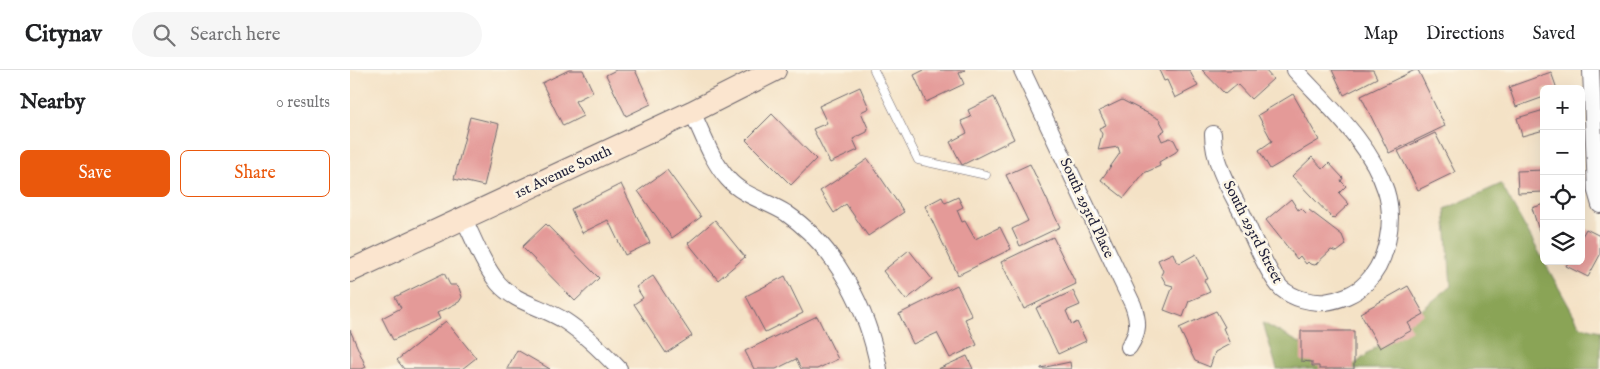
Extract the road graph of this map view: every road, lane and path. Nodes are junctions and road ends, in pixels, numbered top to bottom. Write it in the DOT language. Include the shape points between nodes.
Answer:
graph roads {
  1 [pos="775,70"];
  2 [pos="874,70"];
  3 [pos="1022,70"];
  4 [pos="1295,70"];
  5 [pos="1591,70"];
  6 [pos="692,112"];
  7 [pos="1213,134"];
  8 [pos="986,175"];
  9 [pos="1600,205"];
  10 [pos="464,219"];
  11 [pos="350,271"];
  12 [pos="1129,347"];
  13 [pos="619,369"];
  14 [pos="878,369"];
  1 -- 6 [label="street, 1st Avenue South"];
  2 -- 8 [label="lane" via="918,160"];
  3 -- 12 [label="street, South 293rd Place" via="1136,314 1136,336"];
  4 -- 7 [label="street, South 293rd Street" via="1353,134 1370,158 1386,191 1390,221 1385,250 1366,284 1340,298 1320,302 1296,297 1281,288 1230,190 1215,153"];
  5 -- 9 [label="street" via="1596,191"];
  6 -- 10 [label="street, 1st Avenue South"];
  6 -- 14 [label="street" via="716,162 729,180 803,226 834,262 867,322"];
  10 -- 11 [label="street, 1st Avenue South"];
  10 -- 13 [label="street" via="498,283 511,294 578,330"];
}
